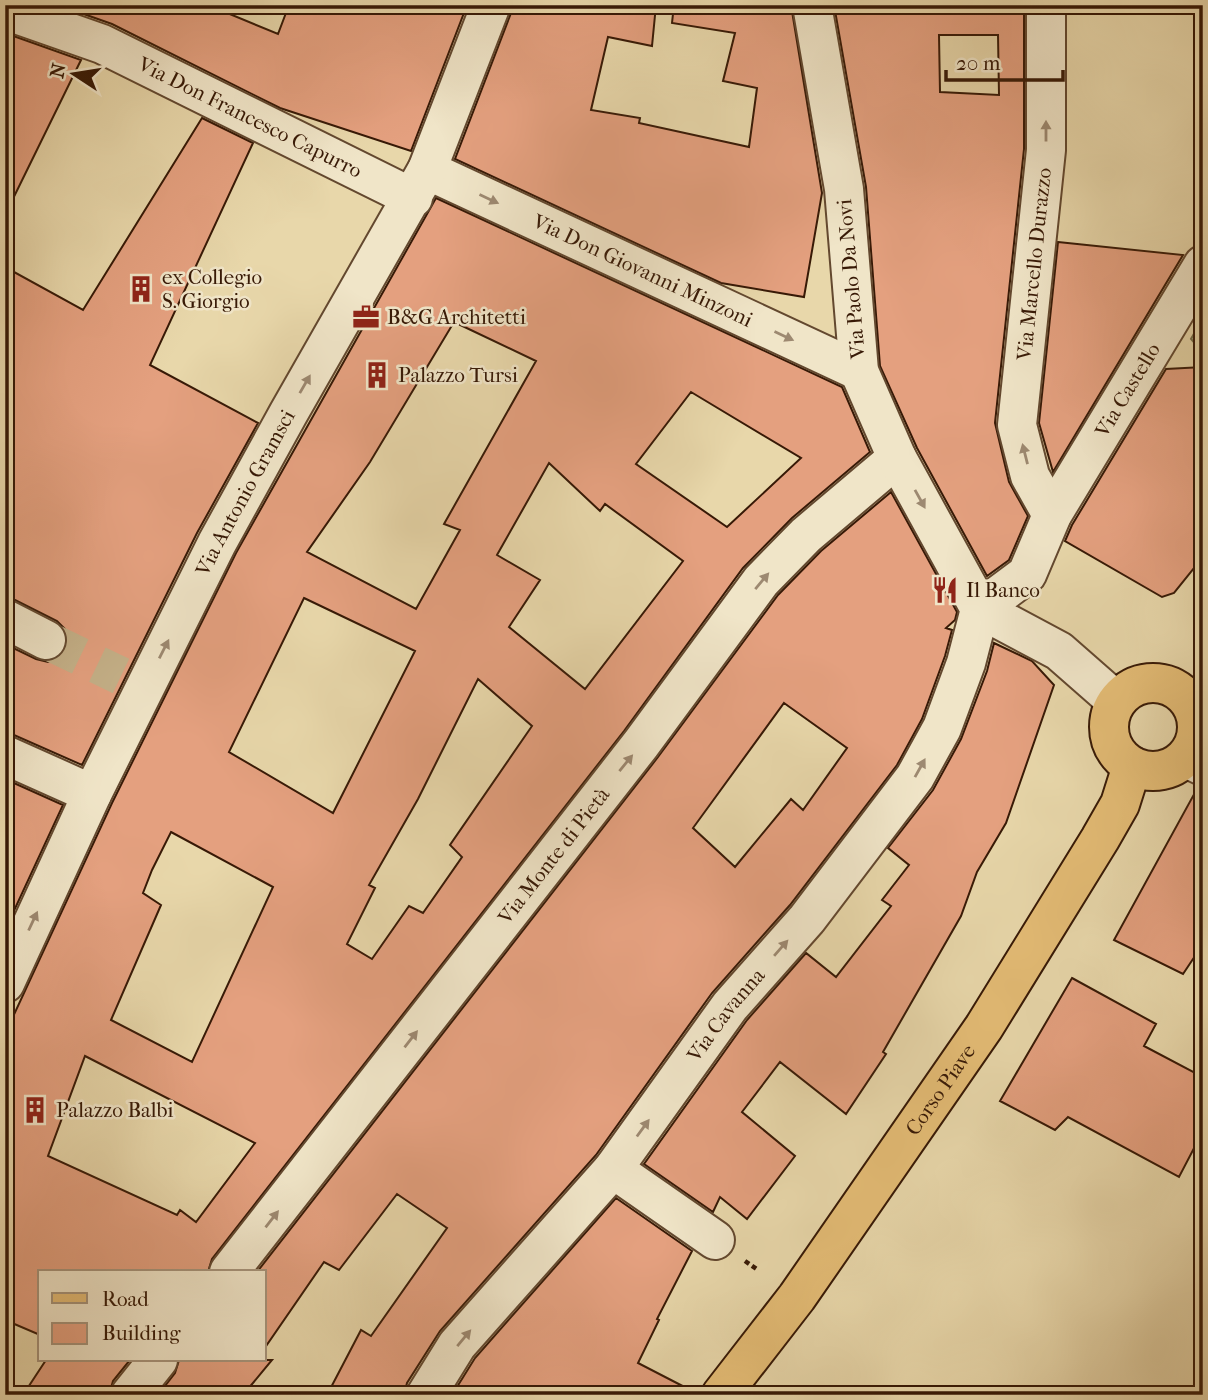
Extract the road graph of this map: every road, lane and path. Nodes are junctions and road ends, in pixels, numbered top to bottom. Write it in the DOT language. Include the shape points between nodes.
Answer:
graph roads {
  1 [pos="491,5"];
  2 [pos="812,5"];
  3 [pos="1046,5"];
  4 [pos="5,10"];
  5 [pos="420,184"];
  6 [pos="1203,265"];
  7 [pos="859,371"];
  8 [pos="897,458"];
  9 [pos="1052,515"];
  10 [pos="980,610"];
  11 [pos="5,619"];
  12 [pos="46,640"];
  13 [pos="1193,686"];
  14 [pos="1116,701"];
  15 [pos="5,755"];
  16 [pos="1195,762"];
  17 [pos="1132,766"];
  18 [pos="92,794"];
  19 [pos="5,983"];
  20 [pos="613,1169"];
  21 [pos="715,1240"];
  22 [pos="231,1270"];
  23 [pos="156,1362"];
  24 [pos="130,1395"];
  25 [pos="426,1395"];
  26 [pos="721,1395"];
  1 -- 5 [label="street, Via Antonio Gramsci"];
  2 -- 7 [label="street, Via Paolo Da Novi" via="844,189"];
  9 -- 3 [label="street, Via Marcello Durazzo, one-way" via="1030,476 1017,425 1046,150"];
  4 -- 5 [label="street, Via Don Francesco Capurro" via="102,44"];
  5 -- 7 [label="street, Via Don Giovanni Minzoni, one-way"];
  18 -- 5 [label="street, Via Antonio Gramsci, one-way" via="133,682 217,544"];
  6 -- 9 [label="street, Via Castello"];
  7 -- 8 [label="street, Via Paolo Da Novi"];
  8 -- 10 [label="street, Via Paolo Da Novi, one-way"];
  22 -- 8 [label="street, Via Monte di Pietà, one-way" via="641,744 761,581 806,535"];
  9 -- 10 [label="street, Via Castello" via="1027,574"];
  10 -- 14 [label="street" via="1059,651"];
  20 -- 10 [label="street, Via Cavanna, one-way" via="730,1006 807,919 915,777 942,728"];
  11 -- 12 [label="street"];
  13 -- 14 [label="main road" via="1149,682 1127,690"];
  13 -- 16 [label="main road" via="1198,725"];
  14 -- 17 [label="main road" via="1109,718 1109,737 1118,754"];
  15 -- 18 [label="street"];
  16 -- 17 [label="main road" via="1160,771"];
  17 -- 26 [label="main road, Corso Piave" via="1120,804 984,1027 797,1297"];
  19 -- 18 [label="street, Via Antonio Gramsci, one-way"];
  20 -- 21 [label="street"];
  25 -- 20 [label="street, Via Cavanna, one-way" via="457,1345"];
  23 -- 24 [label="street"];
}
